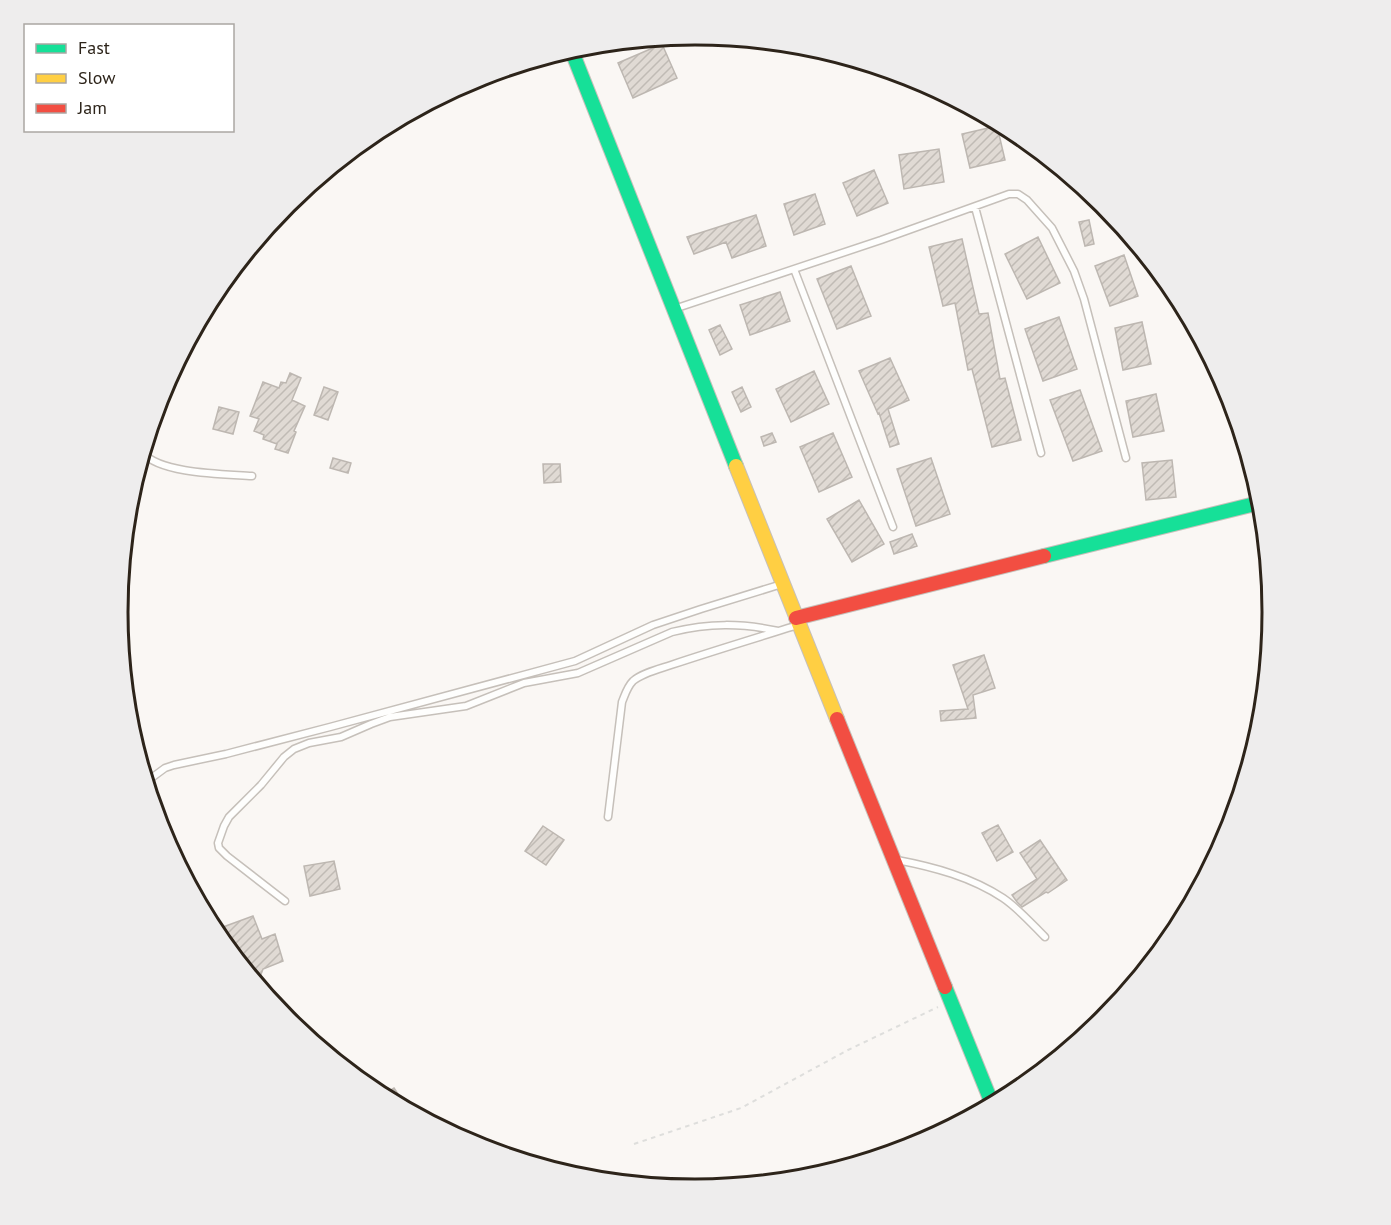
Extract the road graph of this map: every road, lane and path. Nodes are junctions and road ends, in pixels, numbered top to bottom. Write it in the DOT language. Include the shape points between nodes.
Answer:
graph roads {
  1 [pos="575,58"];
  2 [pos="975,207"];
  3 [pos="794,269"];
  4 [pos="674,309"];
  5 [pos="1041,453"];
  6 [pos="149,458"];
  7 [pos="1126,458"];
  8 [pos="252,476"];
  9 [pos="1252,505"];
  10 [pos="893,527"];
  11 [pos="782,583"];
  12 [pos="797,621"];
  13 [pos="778,631"];
  14 [pos="153,777"];
  15 [pos="608,817"];
  16 [pos="894,859"];
  17 [pos="285,901"];
  18 [pos="1045,937"];
  19 [pos="951,1001"];
  20 [pos="990,1097"];
  21 [pos="634,1144"];
  1 -- 4 [label="street"];
  2 -- 3 [label="lane"];
  2 -- 5 [label="lane"];
  2 -- 7 [label="lane" via="1018,194 1059,238 1084,300"];
  3 -- 4 [label="lane"];
  3 -- 10 [label="lane"];
  4 -- 11 [label="street"];
  6 -- 8 [label="lane" via="179,469"];
  9 -- 12 [label="street"];
  11 -- 12 [label="street"];
  11 -- 14 [label="lane" via="653,626 575,661 174,765"];
  12 -- 13 [label="lane"];
  12 -- 16 [label="street"];
  13 -- 15 [label="lane" via="638,677 628,686 622,702"];
  13 -- 17 [label="lane" via="719,625 672,632 578,673 524,683 466,706 390,717 342,737 294,749 229,817 218,843 223,852"];
  16 -- 18 [label="lane" via="932,866 968,879 1005,899"];
  16 -- 19 [label="street"];
  19 -- 20 [label="street"];
  19 -- 21 [label="path" via="741,1107"];
}
